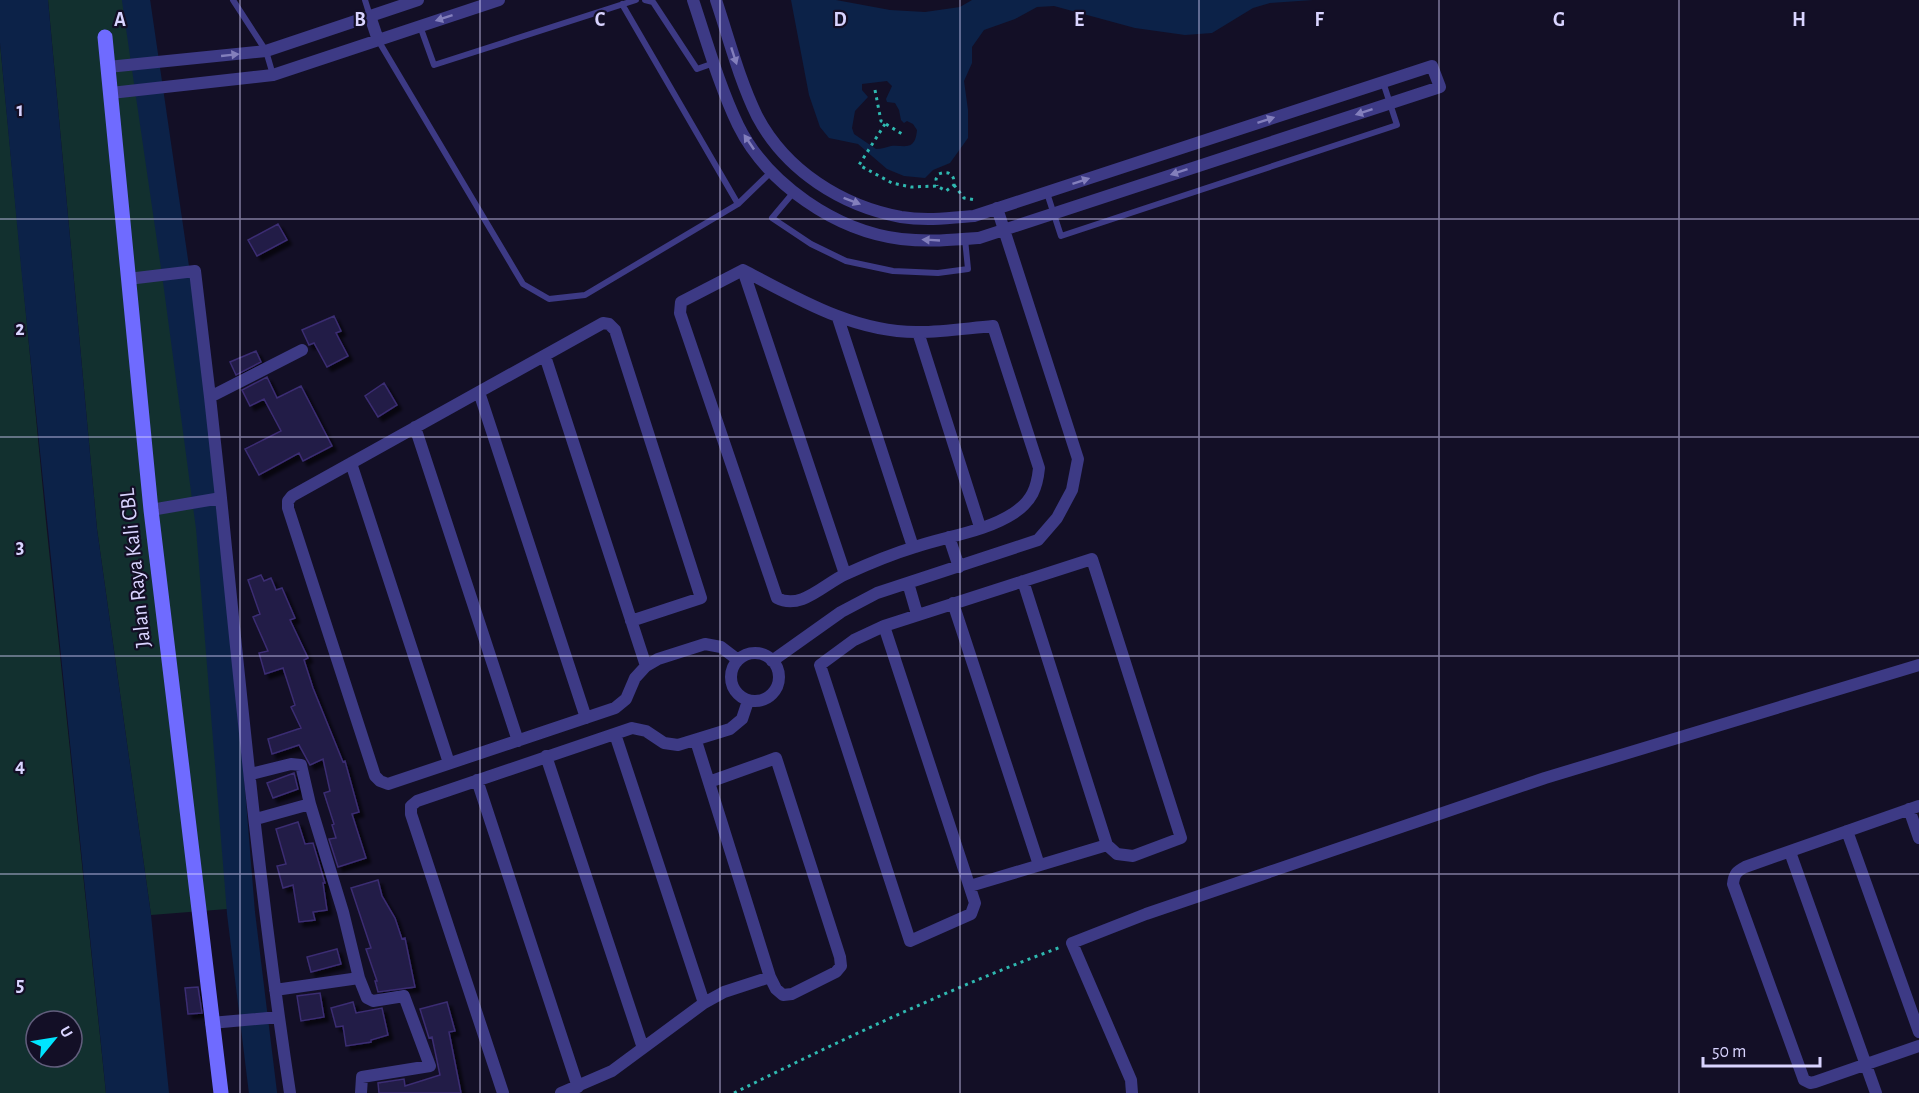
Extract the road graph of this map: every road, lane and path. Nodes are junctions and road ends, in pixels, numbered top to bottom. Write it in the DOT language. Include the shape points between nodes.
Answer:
graph roads {
  1 [pos="233,0"];
  2 [pos="365,0"];
  3 [pos="418,0"];
  4 [pos="499,0"];
  5 [pos="636,0"];
  6 [pos="645,0"];
  7 [pos="693,0"];
  8 [pos="716,0"];
  9 [pos="622,4"];
  10 [pos="370,16"];
  11 [pos="420,26"];
  12 [pos="105,37"];
  13 [pos="378,40"];
  14 [pos="266,51"];
  15 [pos="714,63"];
  16 [pos="108,67"];
  17 [pos="273,75"];
  18 [pos="1383,82"];
  19 [pos="875,90"];
  20 [pos="111,93"];
  21 [pos="1390,104"];
  22 [pos="885,124"];
  23 [pos="902,134"];
  24 [pos="772,171"];
  25 [pos="954,185"];
  26 [pos="937,186"];
  27 [pos="1046,192"];
  28 [pos="792,193"];
  29 [pos="738,204"];
  30 [pos="997,208"];
  31 [pos="1053,213"];
  32 [pos="1004,229"];
  33 [pos="965,239"];
  34 [pos="743,270"];
  35 [pos="128,279"];
  36 [pos="838,318"];
  37 [pos="918,332"];
  38 [pos="302,350"];
  39 [pos="545,356"];
  40 [pos="479,392"];
  41 [pos="210,397"];
  42 [pos="415,428"];
  43 [pos="351,463"];
  44 [pos="218,498"];
  45 [pos="151,510"];
  46 [pos="980,527"];
  47 [pos="949,537"];
  48 [pos="914,547"];
  49 [pos="959,567"];
  50 [pos="844,574"];
  51 [pos="1023,581"];
  52 [pos="908,583"];
  53 [pos="953,603"];
  54 [pos="918,614"];
  55 [pos="631,621"];
  56 [pos="884,626"];
  57 [pos="738,660"];
  58 [pos="772,661"];
  59 [pos="1919,665"];
  60 [pos="646,666"];
  61 [pos="748,701"];
  62 [pos="586,718"];
  63 [pos="615,734"];
  64 [pos="518,741"];
  65 [pos="696,741"];
  66 [pos="546,756"];
  67 [pos="449,763"];
  68 [pos="251,774"];
  69 [pos="477,780"];
  70 [pos="709,782"];
  71 [pos="310,804"];
  72 [pos="1914,808"];
  73 [pos="256,819"];
  74 [pos="1847,831"];
  75 [pos="1919,838"];
  76 [pos="1107,845"];
  77 [pos="1790,852"];
  78 [pos="1039,866"];
  79 [pos="970,886"];
  80 [pos="1072,943"];
  81 [pos="770,977"];
  82 [pos="359,978"];
  83 [pos="275,990"];
  84 [pos="704,1004"];
  85 [pos="275,1017"];
  86 [pos="211,1023"];
  87 [pos="1919,1032"];
  88 [pos="1919,1046"];
  89 [pos="643,1048"];
  90 [pos="1865,1065"];
  91 [pos="578,1087"];
  92 [pos="221,1093"];
  93 [pos="290,1093"];
  94 [pos="361,1093"];
  95 [pos="503,1093"];
  96 [pos="561,1093"];
  97 [pos="735,1093"];
  98 [pos="1132,1093"];
  99 [pos="1876,1093"];
  1 -- 14 [label="lane"];
  2 -- 10 [label="lane"];
  3 -- 10 [label="street"];
  4 -- 11 [label="street, one-way"];
  5 -- 9 [label="lane"];
  6 -- 15 [label="lane" via="652,2 697,69"];
  7 -- 15 [label="street"];
  8 -- 30 [label="street, one-way" via="758,117 779,148 806,176 839,196 902,217 956,218"];
  9 -- 11 [label="lane" via="434,65"];
  9 -- 29 [label="lane"];
  10 -- 13 [label="street"];
  10 -- 14 [label="street"];
  11 -- 13 [label="street"];
  12 -- 16 [label="main road, Jalan Raya Kali CBL"];
  13 -- 17 [label="street"];
  13 -- 29 [label="lane" via="524,284 549,298 585,295"];
  16 -- 14 [label="street, one-way"];
  14 -- 17 [label="lane"];
  24 -- 15 [label="street, one-way" via="739,127"];
  16 -- 20 [label="main road, Jalan Raya Kali CBL"];
  17 -- 20 [label="street"];
  18 -- 21 [label="lane"];
  18 -- 21 [label="street" via="1432,66 1440,87"];
  27 -- 18 [label="street, one-way"];
  19 -- 22 [label="path"];
  20 -- 35 [label="main road, Jalan Raya Kali CBL"];
  21 -- 31 [label="street, one-way"];
  21 -- 31 [label="lane" via="1397,125 1061,236"];
  22 -- 23 [label="path"];
  22 -- 26 [label="path" via="859,165 892,183"];
  24 -- 28 [label="street"];
  24 -- 29 [label="lane"];
  25 -- 26 [label="path" via="946,191"];
  25 -- 26 [label="path" via="951,174 945,172 939,174"];
  25 -- 30 [label="path" via="964,198 974,201 992,195"];
  27 -- 30 [label="street"];
  27 -- 31 [label="lane"];
  33 -- 28 [label="street, one-way" via="899,238 864,230 829,216"];
  28 -- 33 [label="lane" via="772,218 846,261 893,271 938,273 968,269"];
  30 -- 32 [label="street"];
  31 -- 32 [label="street"];
  32 -- 33 [label="street"];
  32 -- 49 [label="street" via="1078,459 1072,490 1058,518 1038,540"];
  34 -- 36 [label="street"];
  34 -- 50 [label="street"];
  34 -- 50 [label="street" via="681,302 680,313 777,598 786,603 800,601"];
  35 -- 41 [label="street" via="195,271"];
  35 -- 45 [label="main road, Jalan Raya Kali CBL"];
  36 -- 37 [label="street" via="882,329"];
  36 -- 48 [label="street"];
  37 -- 46 [label="street"];
  37 -- 46 [label="street" via="993,326 1036,457 1037,488 1028,502"];
  38 -- 41 [label="street"];
  39 -- 40 [label="street"];
  39 -- 55 [label="street"];
  39 -- 55 [label="street" via="603,323 615,330 701,598"];
  40 -- 42 [label="street"];
  40 -- 62 [label="street"];
  41 -- 44 [label="street"];
  42 -- 43 [label="street"];
  42 -- 64 [label="street"];
  43 -- 67 [label="street"];
  43 -- 67 [label="street" via="292,496 288,508 375,776 388,784"];
  44 -- 45 [label="street"];
  44 -- 68 [label="street"];
  45 -- 86 [label="main road, Jalan Raya Kali CBL"];
  46 -- 47 [label="street"];
  47 -- 48 [label="street"];
  47 -- 49 [label="street"];
  48 -- 50 [label="street"];
  49 -- 52 [label="street"];
  51 -- 53 [label="street"];
  51 -- 76 [label="street"];
  51 -- 76 [label="street" via="1092,559 1181,838 1133,856 1117,854"];
  52 -- 54 [label="street"];
  52 -- 58 [label="street" via="877,593 841,612"];
  53 -- 54 [label="street"];
  53 -- 78 [label="street"];
  54 -- 56 [label="street"];
  55 -- 60 [label="street"];
  56 -- 79 [label="street"];
  56 -- 79 [label="street" via="854,640 820,665 910,941 971,914 975,903"];
  57 -- 58 [label="street" via="749,654 762,654"];
  57 -- 60 [label="street" via="721,647 705,644"];
  57 -- 61 [label="street" via="732,671 732,683"];
  58 -- 61 [label="street" via="778,672 778,684 772,695 761,701"];
  59 -- 80 [label="street" via="1545,778 1157,910"];
  60 -- 62 [label="street" via="635,678 626,699 615,708"];
  61 -- 65 [label="street" via="742,719 730,729"];
  62 -- 64 [label="street"];
  63 -- 65 [label="street" via="632,728 646,731 664,743"];
  63 -- 66 [label="street"];
  63 -- 84 [label="street"];
  64 -- 67 [label="street"];
  65 -- 70 [label="street"];
  66 -- 69 [label="street"];
  66 -- 89 [label="street"];
  68 -- 71 [label="street" via="300,765"];
  68 -- 73 [label="street"];
  69 -- 91 [label="street"];
  69 -- 95 [label="street" via="417,801 411,806 411,814"];
  70 -- 81 [label="street"];
  70 -- 81 [label="street" via="776,758 840,957 841,966 836,972 792,994 783,995"];
  71 -- 73 [label="street"];
  71 -- 82 [label="street"];
  72 -- 74 [label="street"];
  72 -- 75 [label="street"];
  73 -- 83 [label="street"];
  74 -- 77 [label="street"];
  74 -- 87 [label="street"];
  76 -- 78 [label="street"];
  77 -- 90 [label="street"];
  77 -- 90 [label="street" via="1738,871 1733,884 1804,1080 1815,1082"];
  78 -- 79 [label="street"];
  80 -- 97 [label="path" via="1012,965"];
  80 -- 98 [label="street" via="1131,1080"];
  81 -- 84 [label="street" via="724,992"];
  82 -- 83 [label="street"];
  82 -- 94 [label="street" via="371,1001 404,996 430,1066 362,1077"];
  83 -- 85 [label="street"];
  84 -- 89 [label="street"];
  85 -- 86 [label="street"];
  85 -- 93 [label="street"];
  86 -- 92 [label="main road, Jalan Raya Kali CBL"];
  88 -- 90 [label="street"];
  89 -- 91 [label="street" via="612,1071"];
  90 -- 99 [label="street"];
  91 -- 96 [label="street"];
}
